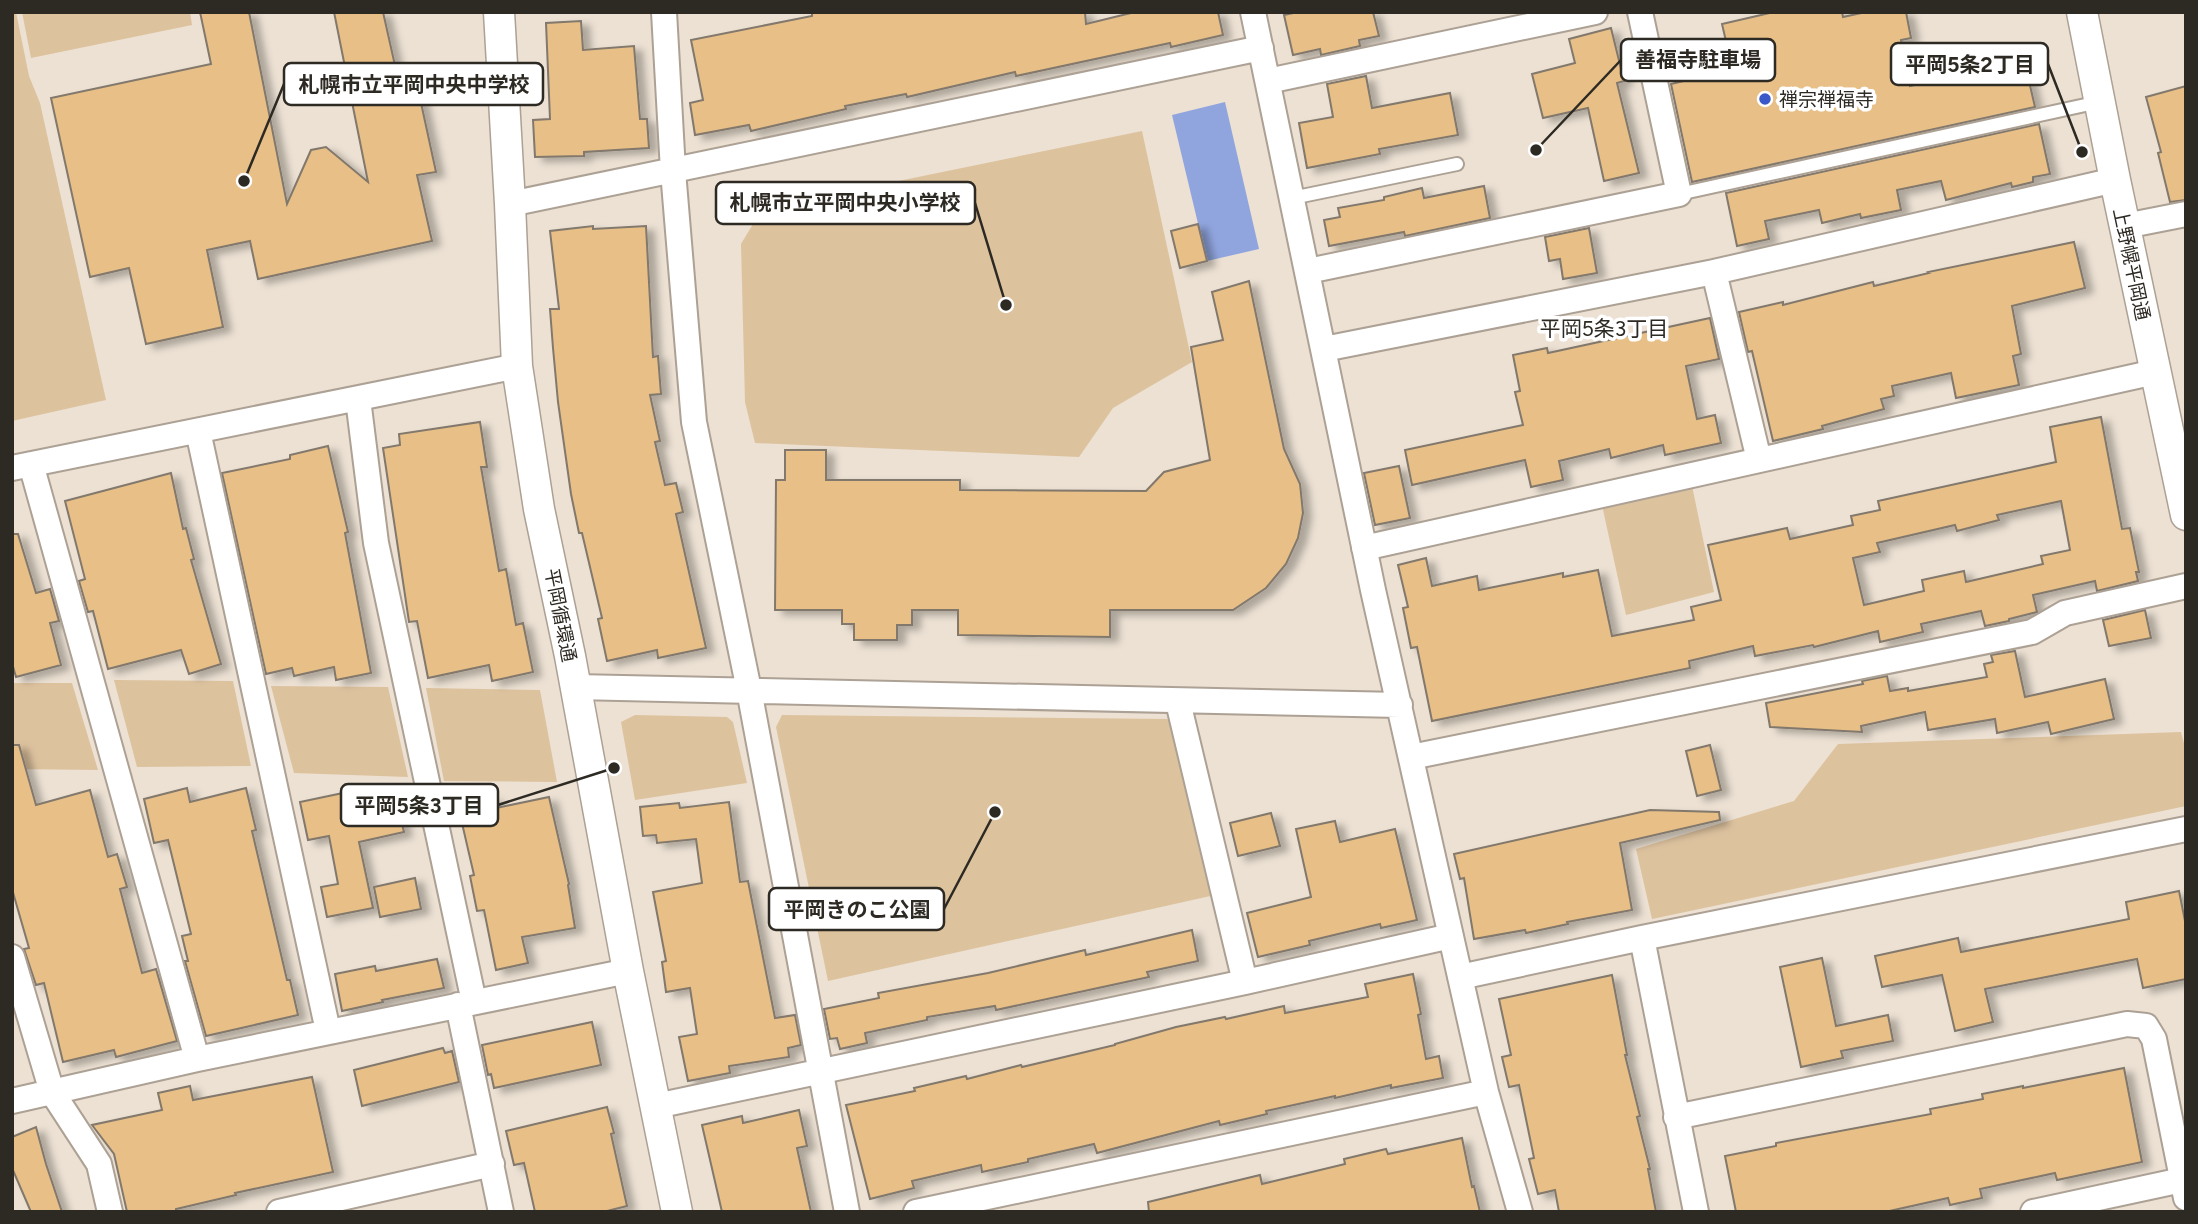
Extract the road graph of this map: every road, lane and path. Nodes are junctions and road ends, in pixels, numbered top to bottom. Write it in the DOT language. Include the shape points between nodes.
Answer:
graph roads {
  1 [pos="499,12"];
  2 [pos="664,12"];
  3 [pos="1253,12"];
  4 [pos="1595,12"];
  5 [pos="1640,12"];
  6 [pos="2082,12"];
  7 [pos="1261,48"];
  8 [pos="1268,81"];
  9 [pos="2099,102"];
  10 [pos="1457,164"];
  11 [pos="673,171"];
  12 [pos="2115,180"];
  13 [pos="1679,194"];
  14 [pos="1292,198"];
  15 [pos="510,204"];
  16 [pos="2186,214"];
  17 [pos="2124,226"];
  18 [pos="1308,271"];
  19 [pos="1714,272"];
  20 [pos="1324,349"];
  21 [pos="516,366"];
  22 [pos="2155,372"];
  23 [pos="358,399"];
  24 [pos="198,431"];
  25 [pos="1759,460"];
  26 [pos="22,466"];
  27 [pos="2186,515"];
  28 [pos="1364,548"];
  29 [pos="2186,586"];
  30 [pos="575,687"];
  31 [pos="749,690"];
  32 [pos="1178,702"];
  33 [pos="1400,705"];
  34 [pos="1411,757"];
  35 [pos="2186,829"];
  36 [pos="1451,936"];
  37 [pos="1642,938"];
  38 [pos="12,957"];
  39 [pos="628,971"];
  40 [pos="1460,977"];
  41 [pos="1245,982"];
  42 [pos="466,1004"];
  43 [pos="328,1031"];
  44 [pos="197,1059"];
  45 [pos="820,1073"];
  46 [pos="52,1092"];
  47 [pos="1486,1092"];
  48 [pos="12,1101"];
  49 [pos="656,1106"];
  50 [pos="1676,1117"];
  51 [pos="492,1164"];
  52 [pos="2184,1189"];
  53 [pos="110,1212"];
  54 [pos="279,1212"];
  55 [pos="501,1212"];
  56 [pos="677,1212"];
  57 [pos="847,1212"];
  58 [pos="916,1212"];
  59 [pos="1520,1212"];
  60 [pos="1696,1212"];
  61 [pos="2032,1212"];
  1 -- 15 [label="street, 平岡循環通"];
  2 -- 11 [label="street"];
  3 -- 7 [label="street"];
  4 -- 8 [label="street"];
  5 -- 13 [label="street"];
  6 -- 9 [label="street, 上野幌平岡通"];
  7 -- 8 [label="street"];
  7 -- 11 [label="street"];
  8 -- 14 [label="street"];
  9 -- 12 [label="street, 上野幌平岡通"];
  9 -- 13 [label="lane"];
  10 -- 14 [label="lane"];
  11 -- 15 [label="street"];
  11 -- 31 [label="street" via="694,422"];
  12 -- 17 [label="street, 上野幌平岡通"];
  12 -- 19 [label="street"];
  13 -- 18 [label="street"];
  14 -- 18 [label="street"];
  15 -- 21 [label="street, 平岡循環通"];
  16 -- 17 [label="street"];
  17 -- 22 [label="street, 上野幌平岡通"];
  18 -- 20 [label="street"];
  19 -- 20 [label="street"];
  19 -- 25 [label="street"];
  20 -- 28 [label="street"];
  21 -- 23 [label="street"];
  21 -- 30 [label="street, 平岡循環通"];
  22 -- 25 [label="street"];
  22 -- 27 [label="street, 上野幌平岡通"];
  23 -- 24 [label="street"];
  23 -- 42 [label="street" via="376,543"];
  24 -- 26 [label="street"];
  24 -- 43 [label="street"];
  25 -- 28 [label="street"];
  26 -- 44 [label="street"];
  28 -- 33 [label="street"];
  29 -- 34 [label="street" via="2065,613 2032,632"];
  30 -- 31 [label="street"];
  30 -- 39 [label="street, 平岡循環通"];
  31 -- 32 [label="street"];
  31 -- 45 [label="street"];
  32 -- 33 [label="street"];
  32 -- 41 [label="street"];
  33 -- 34 [label="street"];
  34 -- 36 [label="street"];
  35 -- 37 [label="street"];
  36 -- 40 [label="street"];
  36 -- 41 [label="street"];
  37 -- 40 [label="street"];
  37 -- 50 [label="street"];
  38 -- 46 [label="street"];
  39 -- 42 [label="street"];
  39 -- 49 [label="street, 平岡循環通"];
  40 -- 47 [label="street"];
  41 -- 45 [label="street"];
  42 -- 43 [label="street"];
  42 -- 51 [label="street"];
  43 -- 44 [label="street"];
  44 -- 46 [label="street"];
  45 -- 49 [label="street"];
  45 -- 57 [label="street"];
  46 -- 48 [label="street"];
  46 -- 53 [label="street" via="99,1164"];
  47 -- 58 [label="street"];
  47 -- 59 [label="street"];
  49 -- 56 [label="street, 平岡循環通"];
  50 -- 52 [label="street" via="2127,1024 2146,1026 2154,1039"];
  50 -- 60 [label="street"];
  51 -- 54 [label="street"];
  51 -- 55 [label="street"];
  52 -- 61 [label="street"];
}
